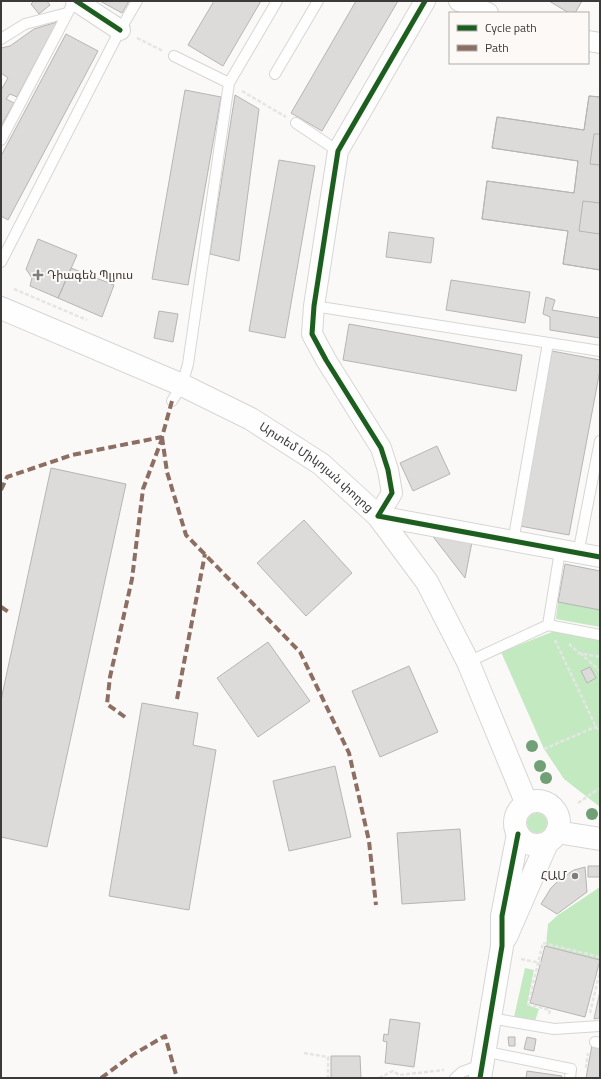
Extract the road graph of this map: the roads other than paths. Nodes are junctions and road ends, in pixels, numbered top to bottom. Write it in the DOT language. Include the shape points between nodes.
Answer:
graph roads {
  1 [pos="137,1"];
  2 [pos="277,1"];
  3 [pos="318,1"];
  4 [pos="425,1"];
  5 [pos="459,1"];
  6 [pos="72,5"];
  7 [pos="486,12"];
  8 [pos="120,30"];
  9 [pos="1,39"];
  10 [pos="589,40"];
  11 [pos="600,43"];
  12 [pos="174,56"];
  13 [pos="275,74"];
  14 [pos="229,83"];
  15 [pos="296,123"];
  16 [pos="1,140"];
  17 [pos="338,151"];
  18 [pos="1,262"];
  19 [pos="314,306"];
  20 [pos="1,308"];
  21 [pos="548,343"];
  22 [pos="600,351"];
  23 [pos="177,393"];
  24 [pos="600,441"];
  25 [pos="378,516"];
  26 [pos="513,542"];
  27 [pos="569,552"];
  28 [pos="600,557"];
  29 [pos="548,625"];
  30 [pos="600,635"];
  31 [pos="468,662"];
  32 [pos="526,802"];
  33 [pos="518,834"];
  34 [pos="552,838"];
  35 [pos="600,839"];
  36 [pos="502,946"];
  37 [pos="490,1018"];
  38 [pos="600,1026"];
  39 [pos="481,1065"];
  40 [pos="455,1078"];
  41 [pos="570,1078"];
  1 -- 8 [label="lane"];
  2 -- 14 [label="lane"];
  3 -- 13 [label="lane"];
  4 -- 17 [label="street"];
  5 -- 7 [label="street"];
  6 -- 8 [label="street"];
  6 -- 9 [label="lane" via="25,24"];
  6 -- 16 [label="lane"];
  8 -- 18 [label="lane"];
  10 -- 11 [label="street"];
  12 -- 14 [label="lane"];
  14 -- 23 [label="lane" via="188,364"];
  15 -- 17 [label="lane"];
  17 -- 19 [label="street"];
  19 -- 21 [label="lane"];
  19 -- 25 [label="street" via="312,334 381,448 388,470 392,493"];
  20 -- 23 [label="main road, Արտեմ Միկոյան փողոց"];
  21 -- 22 [label="lane"];
  21 -- 26 [label="lane"];
  23 -- 25 [label="main road, Արտեմ Միկոյան փողոց" via="251,419 321,464"];
  24 -- 27 [label="lane"];
  25 -- 26 [label="street"];
  25 -- 31 [label="main road, Արտեմ Միկոյան փողոց" via="426,582"];
  26 -- 27 [label="street"];
  27 -- 28 [label="street"];
  27 -- 29 [label="lane"];
  29 -- 30 [label="lane"];
  29 -- 31 [label="lane"];
  31 -- 32 [label="main road, Արտեմ Միկոյան փողոց"];
  32 -- 33 [label="main road" via="516,814 514,821"];
  32 -- 34 [label="main road" via="540,800 554,808 559,824"];
  33 -- 34 [label="main road" via="529,844 536,845"];
  33 -- 36 [label="main road" via="502,916"];
  34 -- 35 [label="main road"];
  34 -- 36 [label="main road" via="534,872"];
  36 -- 37 [label="main road"];
  37 -- 38 [label="lane" via="554,1029"];
  37 -- 39 [label="main road"];
  39 -- 40 [label="lane" via="462,1072"];
  39 -- 41 [label="lane" via="571,1069"];
}
